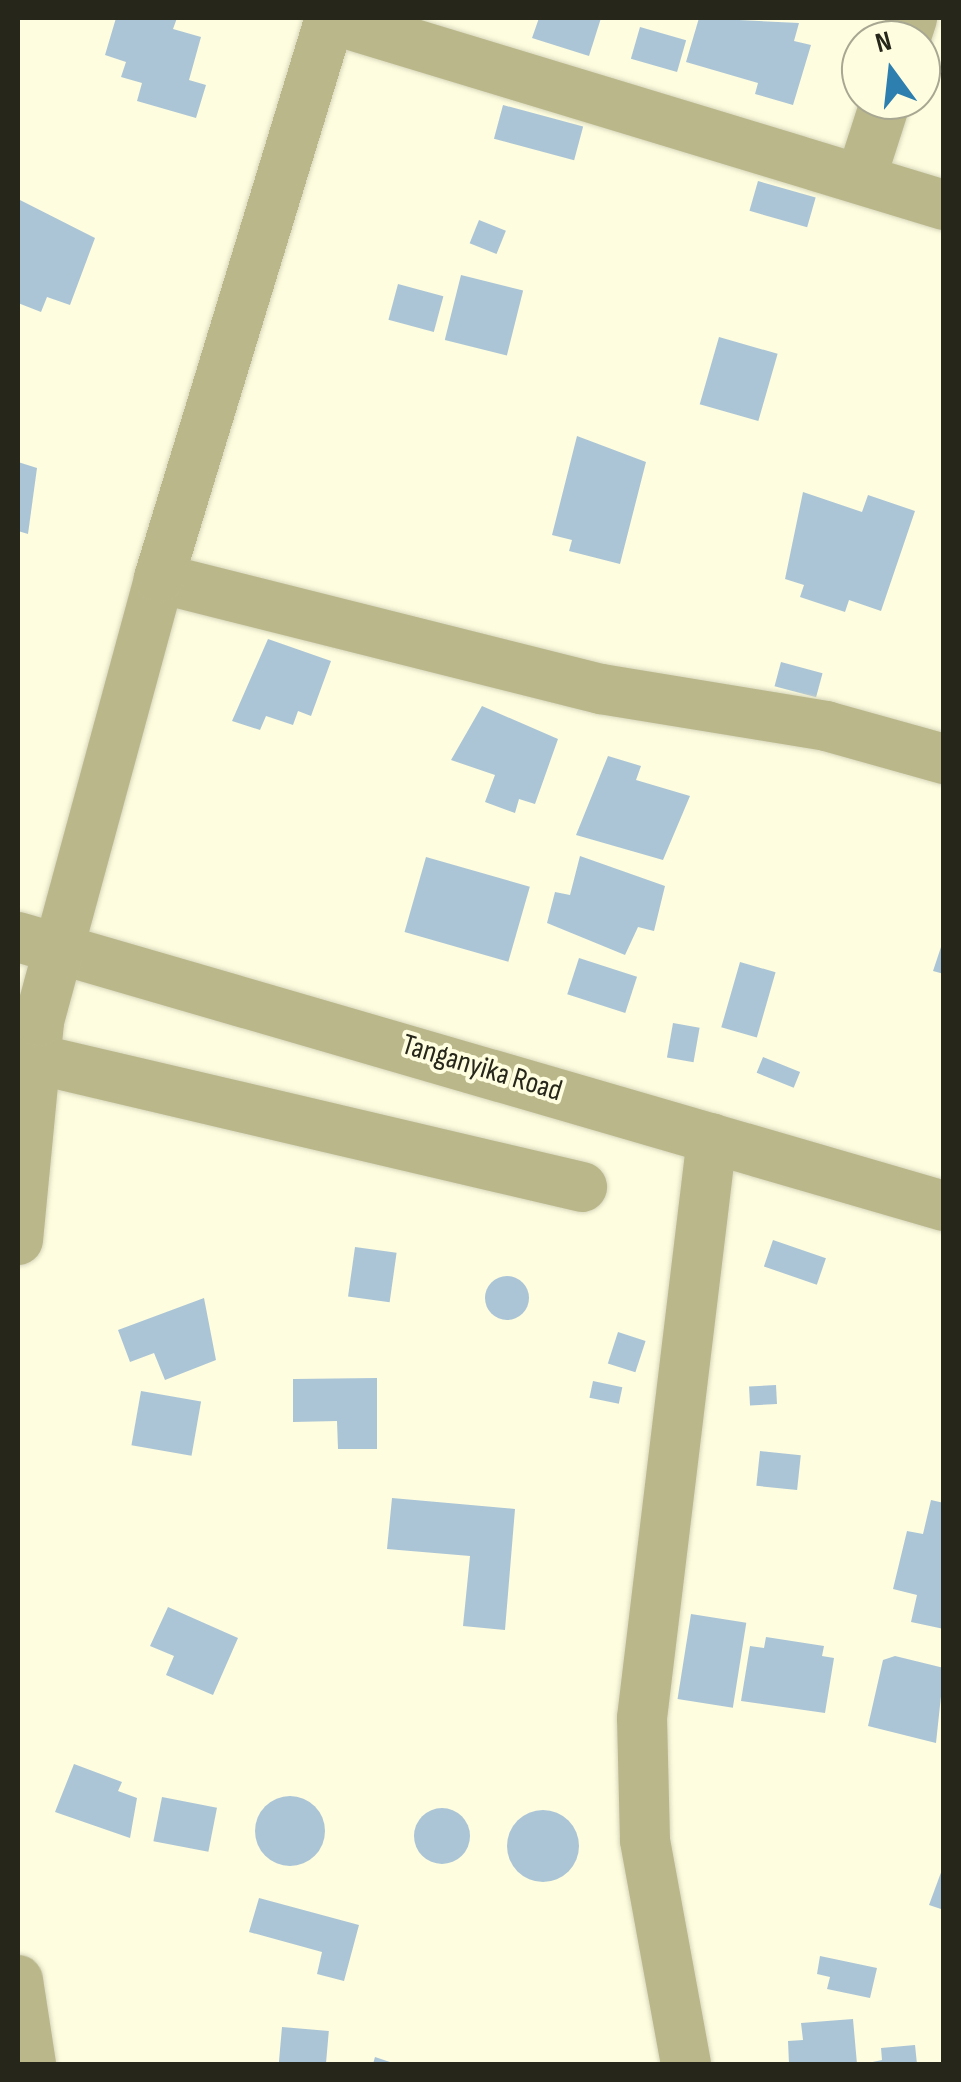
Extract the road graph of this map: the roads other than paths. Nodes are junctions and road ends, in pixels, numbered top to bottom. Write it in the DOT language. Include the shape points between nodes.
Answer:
graph roads {
  1 [pos="329,18"];
  2 [pos="880,120"];
  3 [pos="862,178"];
  4 [pos="944,205"];
  5 [pos="159,578"];
  6 [pos="944,759"];
  7 [pos="38,943"];
  8 [pos="30,1033"];
  9 [pos="712,1138"];
  10 [pos="582,1186"];
  11 [pos="944,1206"];
  12 [pos="18,1240"];
  13 [pos="18,1980"];
  14 [pos="31,2064"];
  15 [pos="686,2064"];
  1 -- 3 [label="street"];
  1 -- 5 [label="street"];
  2 -- 3 [label="street"];
  3 -- 4 [label="street"];
  5 -- 6 [label="street" via="600,688 826,726"];
  5 -- 7 [label="street"];
  7 -- 8 [label="street"];
  7 -- 9 [label="street, Tanganyika Road"];
  8 -- 10 [label="street"];
  8 -- 12 [label="street"];
  9 -- 11 [label="street, Tanganyika Road"];
  9 -- 15 [label="street" via="642,1718 645,1840"];
  13 -- 14 [label="street"];
}
